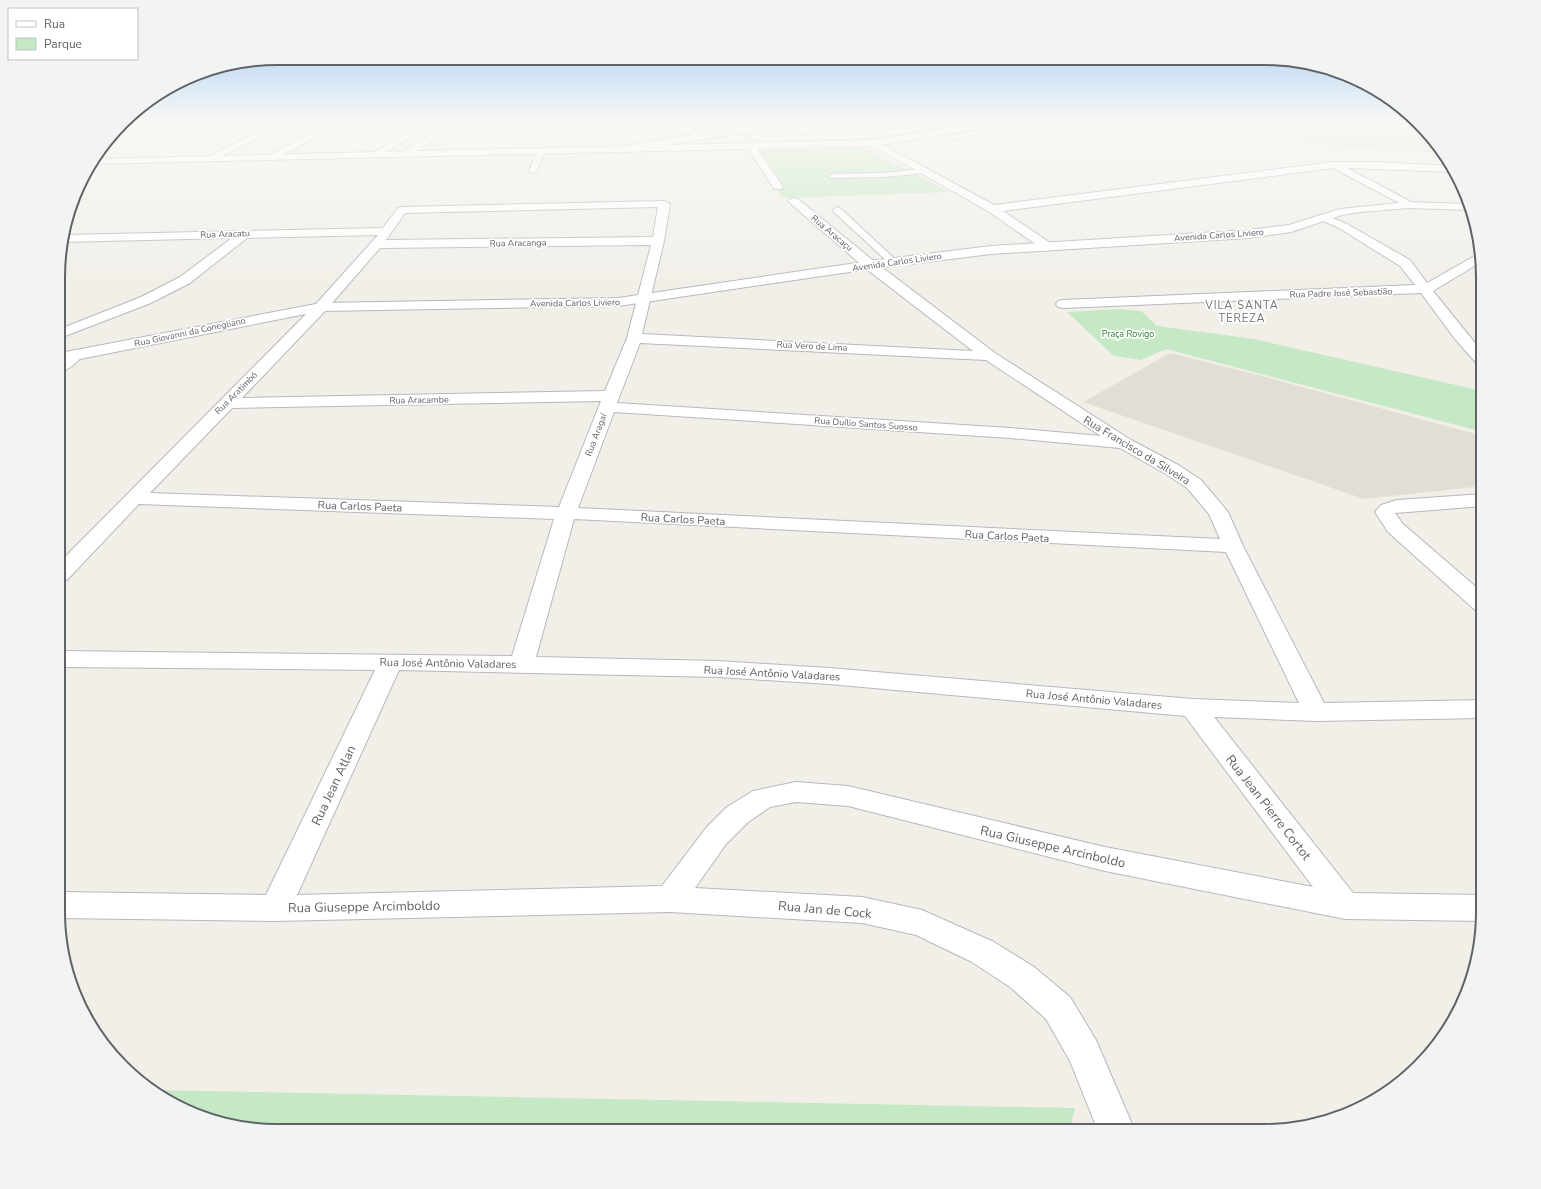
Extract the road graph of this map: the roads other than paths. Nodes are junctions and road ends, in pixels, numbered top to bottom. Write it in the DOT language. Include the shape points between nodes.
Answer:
graph roads {
  1 [pos="771,176"];
  2 [pos="932,176"];
  3 [pos="1251,176"];
  4 [pos="1354,176"];
  5 [pos="778,187"];
  6 [pos="794,201"];
  7 [pos="664,204"];
  8 [pos="1409,205"];
  9 [pos="1464,206"];
  10 [pos="992,209"];
  11 [pos="837,210"];
  12 [pos="1323,217"];
  13 [pos="1309,224"];
  14 [pos="386,231"];
  15 [pos="245,234"];
  16 [pos="68,239"];
  17 [pos="658,241"];
  18 [pos="377,244"];
  19 [pos="1372,244"];
  20 [pos="1048,247"];
  21 [pos="1476,260"];
  22 [pos="893,262"];
  23 [pos="870,265"];
  24 [pos="1426,289"];
  25 [pos="644,299"];
  26 [pos="1063,304"];
  27 [pos="321,307"];
  28 [pos="65,332"];
  29 [pos="1460,336"];
  30 [pos="1476,337"];
  31 [pos="634,338"];
  32 [pos="1476,354"];
  33 [pos="990,356"];
  34 [pos="67,357"];
  35 [pos="610,402"];
  36 [pos="226,403"];
  37 [pos="1125,444"];
  38 [pos="133,498"];
  39 [pos="1476,500"];
  40 [pos="566,513"];
  41 [pos="1233,546"];
  42 [pos="65,569"];
  43 [pos="1476,599"];
  44 [pos="65,659"];
  45 [pos="391,662"];
  46 [pos="522,664"];
  47 [pos="1193,708"];
  48 [pos="1476,709"];
  49 [pos="1316,712"];
  50 [pos="670,899"];
  51 [pos="65,905"];
  52 [pos="1345,906"];
  53 [pos="275,908"];
  54 [pos="1476,908"];
  55 [pos="1113,1124"];
  1 -- 5 [label="street"];
  2 -- 10 [label="street"];
  3 -- 10 [label="street"];
  4 -- 8 [label="street"];
  6 -- 23 [label="street, Rua Aracaçu"];
  7 -- 14 [label="street, Rua Aratimbó" via="408,209 401,211"];
  7 -- 17 [label="street, Rua Aragaí"];
  8 -- 9 [label="street, Avenida Carlos Liviero"];
  8 -- 12 [label="street, Avenida Carlos Liviero" via="1340,212"];
  10 -- 20 [label="street"];
  11 -- 22 [label="lane"];
  12 -- 13 [label="street, Avenida Carlos Liviero"];
  12 -- 19 [label="street"];
  13 -- 19 [label="street"];
  13 -- 20 [label="street, Avenida Carlos Liviero" via="1248,234"];
  14 -- 15 [label="street, Rua Aracatu"];
  14 -- 18 [label="street, Rua Aratimbó"];
  15 -- 16 [label="street, Rua Aracatu"];
  15 -- 28 [label="street" via="185,280 146,300"];
  17 -- 18 [label="street, Rua Aracanga"];
  17 -- 25 [label="street, Rua Aragaí"];
  18 -- 27 [label="street, Rua Aratimbó"];
  19 -- 24 [label="street" via="1405,264"];
  20 -- 22 [label="street, Avenida Carlos Liviero" via="991,250"];
  21 -- 24 [label="street"];
  22 -- 23 [label="street, Avenida Carlos Liviero"];
  23 -- 25 [label="street, Avenida Carlos Liviero"];
  23 -- 33 [label="street, Rua Francisco da Silveira"];
  24 -- 26 [label="street, Rua Padre José Sebastião"];
  24 -- 29 [label="street"];
  25 -- 27 [label="street, Avenida Carlos Liviero" via="618,302"];
  25 -- 31 [label="street, Rua Aragaí"];
  27 -- 34 [label="street, Rua Giovanni da Conegliano"];
  27 -- 36 [label="street, Rua Aratimbó"];
  29 -- 30 [label="street"];
  29 -- 32 [label="street"];
  31 -- 33 [label="street, Rua Vero de Lima"];
  31 -- 35 [label="street, Rua Aragaí"];
  33 -- 37 [label="street, Rua Francisco da Silveira"];
  35 -- 36 [label="street, Rua Aracambe"];
  35 -- 37 [label="street, Rua Duílio Santos Suosso"];
  35 -- 40 [label="street, Rua Aragaí"];
  36 -- 38 [label="street, Rua Aratimbó"];
  37 -- 41 [label="street, Rua Francisco da Silveira" via="1194,484 1218,512"];
  38 -- 40 [label="street, Rua Carlos Paeta"];
  38 -- 42 [label="street, Rua Aratimbó"];
  39 -- 43 [label="street" via="1397,506 1385,512 1395,528"];
  40 -- 41 [label="street, Rua Carlos Paeta"];
  40 -- 46 [label="street, Rua Aragaí"];
  41 -- 49 [label="street, Rua Francisco da Silveira"];
  44 -- 45 [label="street, Rua José Antônio Valadares"];
  45 -- 46 [label="street, Rua José Antônio Valadares"];
  45 -- 53 [label="street, Rua Jean Atlan"];
  46 -- 47 [label="street, Rua José Antônio Valadares" via="718,669 829,676"];
  47 -- 49 [label="street, Rua José Antônio Valadares"];
  47 -- 52 [label="street, Rua Jean Pierre Cortot"];
  48 -- 49 [label="street, Rua José Antônio Valadares"];
  50 -- 52 [label="street, Rua Giuseppe Arcinboldo" via="716,836 737,815 763,798 796,792 848,796 1105,859"];
  50 -- 53 [label="street, Rua Giuseppe Arcimboldo"];
  50 -- 55 [label="street, Rua Jan de Cock" via="862,910 922,923 982,952 1022,977 1058,1008 1084,1052"];
  51 -- 53 [label="street, Rua Giuseppe Arcimboldo"];
  52 -- 54 [label="street, Rua Giuseppe Arcinboldo"];
}
